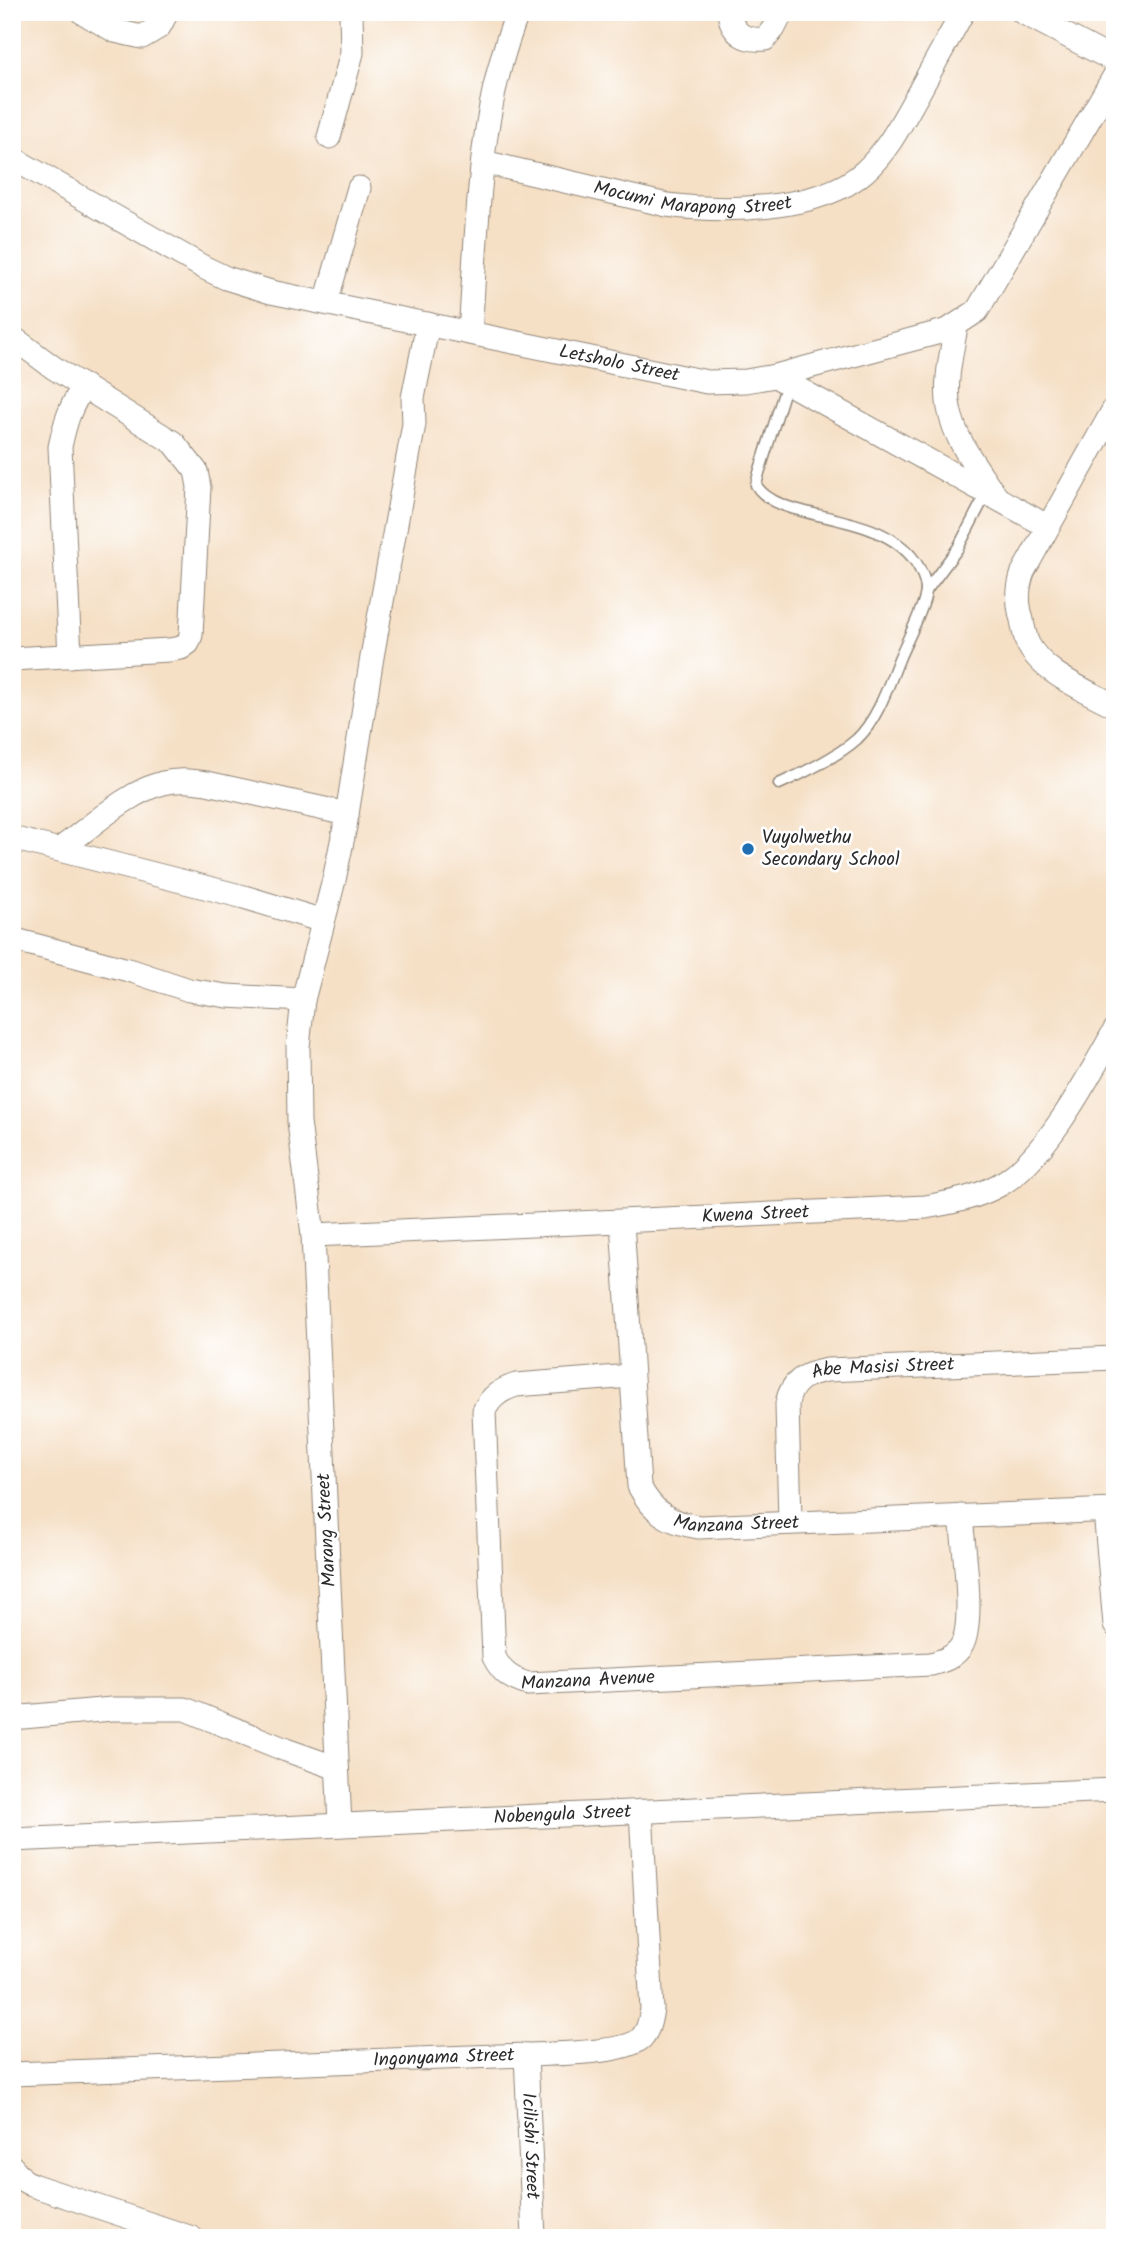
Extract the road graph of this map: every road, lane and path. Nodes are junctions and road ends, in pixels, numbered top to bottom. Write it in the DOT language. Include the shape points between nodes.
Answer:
graph roads {
  1 [pos="82,12"];
  2 [pos="167,12"];
  3 [pos="351,12"];
  4 [pos="518,12"];
  5 [pos="729,12"];
  6 [pos="782,12"];
  7 [pos="963,12"];
  8 [pos="1022,12"];
  9 [pos="1115,61"];
  10 [pos="1115,75"];
  11 [pos="329,137"];
  12 [pos="12,158"];
  13 [pos="483,162"];
  14 [pos="359,188"];
  15 [pos="326,302"];
  16 [pos="428,324"];
  17 [pos="956,326"];
  18 [pos="470,332"];
  19 [pos="12,337"];
  20 [pos="781,379"];
  21 [pos="84,386"];
  22 [pos="1115,407"];
  23 [pos="991,495"];
  24 [pos="1047,526"];
  25 [pos="926,591"];
  26 [pos="70,656"];
  27 [pos="12,659"];
  28 [pos="1115,706"];
  29 [pos="779,784"];
  30 [pos="347,814"];
  31 [pos="12,838"];
  32 [pos="60,849"];
  33 [pos="323,921"];
  34 [pos="12,939"];
  35 [pos="303,1000"];
  36 [pos="1112,1042"];
  37 [pos="622,1222"];
  38 [pos="313,1235"];
  39 [pos="1115,1358"];
  40 [pos="631,1376"];
  41 [pos="1110,1511"];
  42 [pos="961,1516"];
  43 [pos="790,1522"];
  44 [pos="1115,1625"];
  45 [pos="12,1717"];
  46 [pos="337,1768"];
  47 [pos="1115,1790"];
  48 [pos="641,1811"];
  49 [pos="340,1825"];
  50 [pos="12,1840"];
  51 [pos="526,2055"];
  52 [pos="12,2074"];
  53 [pos="12,2167"];
  54 [pos="192,2238"];
  55 [pos="534,2238"];
  1 -- 2 [label="street" via="116,31 142,37 159,27"];
  3 -- 11 [label="street" via="352,53"];
  4 -- 13 [label="street" via="502,56"];
  5 -- 6 [label="street" via="734,29 754,40 765,38"];
  7 -- 13 [label="street, Mocumi Marapong Street" via="899,128 866,171 848,184 812,197 762,208 693,208"];
  8 -- 9 [label="street"];
  10 -- 17 [label="street, Letsholo Street" via="985,300"];
  12 -- 15 [label="street, Letsholo Street" via="226,278"];
  13 -- 18 [label="street"];
  14 -- 15 [label="street"];
  15 -- 16 [label="street, Letsholo Street"];
  16 -- 18 [label="street, Letsholo Street"];
  16 -- 30 [label="street, Marang Street"];
  17 -- 20 [label="street, Letsholo Street"];
  17 -- 23 [label="street" via="948,407 960,442"];
  18 -- 20 [label="street, Letsholo Street" via="707,382"];
  19 -- 21 [label="street"];
  20 -- 23 [label="street"];
  20 -- 25 [label="lane" via="756,485 762,495 891,538 920,567"];
  21 -- 26 [label="street" via="68,412 60,447"];
  21 -- 26 [label="street" via="174,443 196,471 199,487 188,643 150,653"];
  22 -- 24 [label="street"];
  23 -- 24 [label="street"];
  23 -- 25 [label="lane"];
  24 -- 28 [label="street" via="1019,583 1019,610 1027,642 1047,666"];
  25 -- 29 [label="lane" via="866,728 819,764"];
  26 -- 27 [label="street"];
  30 -- 32 [label="street" via="185,780 138,793"];
  30 -- 33 [label="street, Marang Street"];
  31 -- 32 [label="street"];
  32 -- 33 [label="street"];
  33 -- 35 [label="street, Marang Street"];
  34 -- 35 [label="street" via="189,990"];
  35 -- 38 [label="street, Marang Street" via="299,1111"];
  36 -- 37 [label="street, Kwena Street" via="1044,1145 1025,1166 977,1196 926,1207"];
  37 -- 38 [label="street, Kwena Street"];
  37 -- 40 [label="street, Manzana Street"];
  38 -- 46 [label="street, Marang Street"];
  39 -- 43 [label="street, Abe Masisi Street" via="827,1370 802,1377 787,1404"];
  40 -- 42 [label="street, Manzana Avenue" via="516,1385 495,1395 484,1411 494,1657 501,1670 517,1681 528,1684 944,1660 961,1646 968,1625"];
  40 -- 43 [label="street, Manzana Street" via="639,1486 658,1514 699,1527"];
  41 -- 42 [label="street, Manzana Street"];
  41 -- 44 [label="street"];
  42 -- 43 [label="street, Manzana Street"];
  45 -- 46 [label="street" via="185,1709"];
  46 -- 49 [label="street, Marang Street"];
  47 -- 48 [label="street, Nobengula Street"];
  48 -- 49 [label="street, Nobengula Street"];
  48 -- 51 [label="street, Ingonyama Street" via="652,2010 643,2038 607,2050"];
  49 -- 50 [label="street, Nobengula Street"];
  51 -- 52 [label="street, Ingonyama Street"];
  51 -- 55 [label="street, Icilishi Street"];
  53 -- 54 [label="street" via="32,2185"];
}
